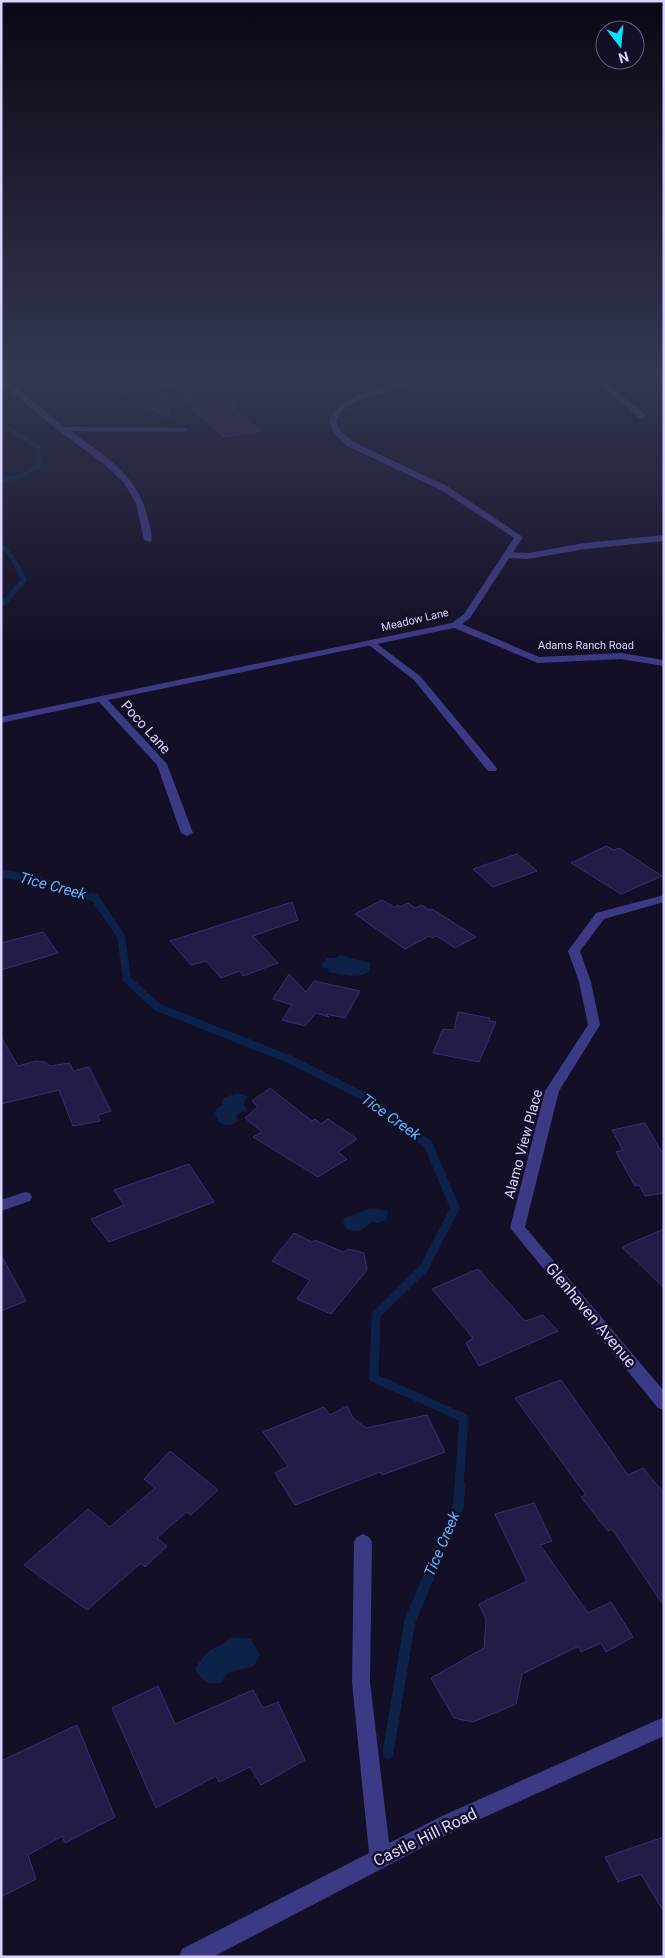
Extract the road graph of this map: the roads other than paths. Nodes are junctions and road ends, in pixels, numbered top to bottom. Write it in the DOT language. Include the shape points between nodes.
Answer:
graph roads {
  1 [pos="108,463"];
  2 [pos="391,463"];
  3 [pos="664,538"];
  4 [pos="148,540"];
  5 [pos="508,554"];
  6 [pos="455,626"];
  7 [pos="372,643"];
  8 [pos="664,664"];
  9 [pos="101,698"];
  10 [pos="1,720"];
  11 [pos="492,769"];
  12 [pos="187,833"];
  13 [pos="664,898"];
  14 [pos="25,1197"];
  15 [pos="1,1206"];
  16 [pos="517,1228"];
  17 [pos="664,1403"];
  18 [pos="363,1542"];
  19 [pos="664,1726"];
  20 [pos="380,1858"];
  21 [pos="190,1957"];
  1 -- 4 [label="street" via="124,478 140,502"];
  2 -- 5 [label="street, Meadow Lane" via="444,488 520,537"];
  3 -- 5 [label="street" via="528,556"];
  5 -- 6 [label="street, Meadow Lane" via="467,616"];
  6 -- 7 [label="street, Meadow Lane"];
  6 -- 8 [label="street, Adams Ranch Road" via="538,660 621,656"];
  7 -- 9 [label="street, Meadow Lane"];
  7 -- 11 [label="street" via="417,678"];
  9 -- 10 [label="street, Meadow Lane"];
  9 -- 12 [label="street, Poco Lane" via="162,764"];
  13 -- 16 [label="street, Alamo View Place" via="600,916 574,951 585,982 594,1026 552,1091"];
  14 -- 15 [label="street"];
  16 -- 17 [label="street, Glenhaven Avenue"];
  18 -- 20 [label="street" via="361,1682"];
  19 -- 20 [label="street, Castle Hill Road" via="449,1823"];
  20 -- 21 [label="street, Castle Hill Road"];
}
